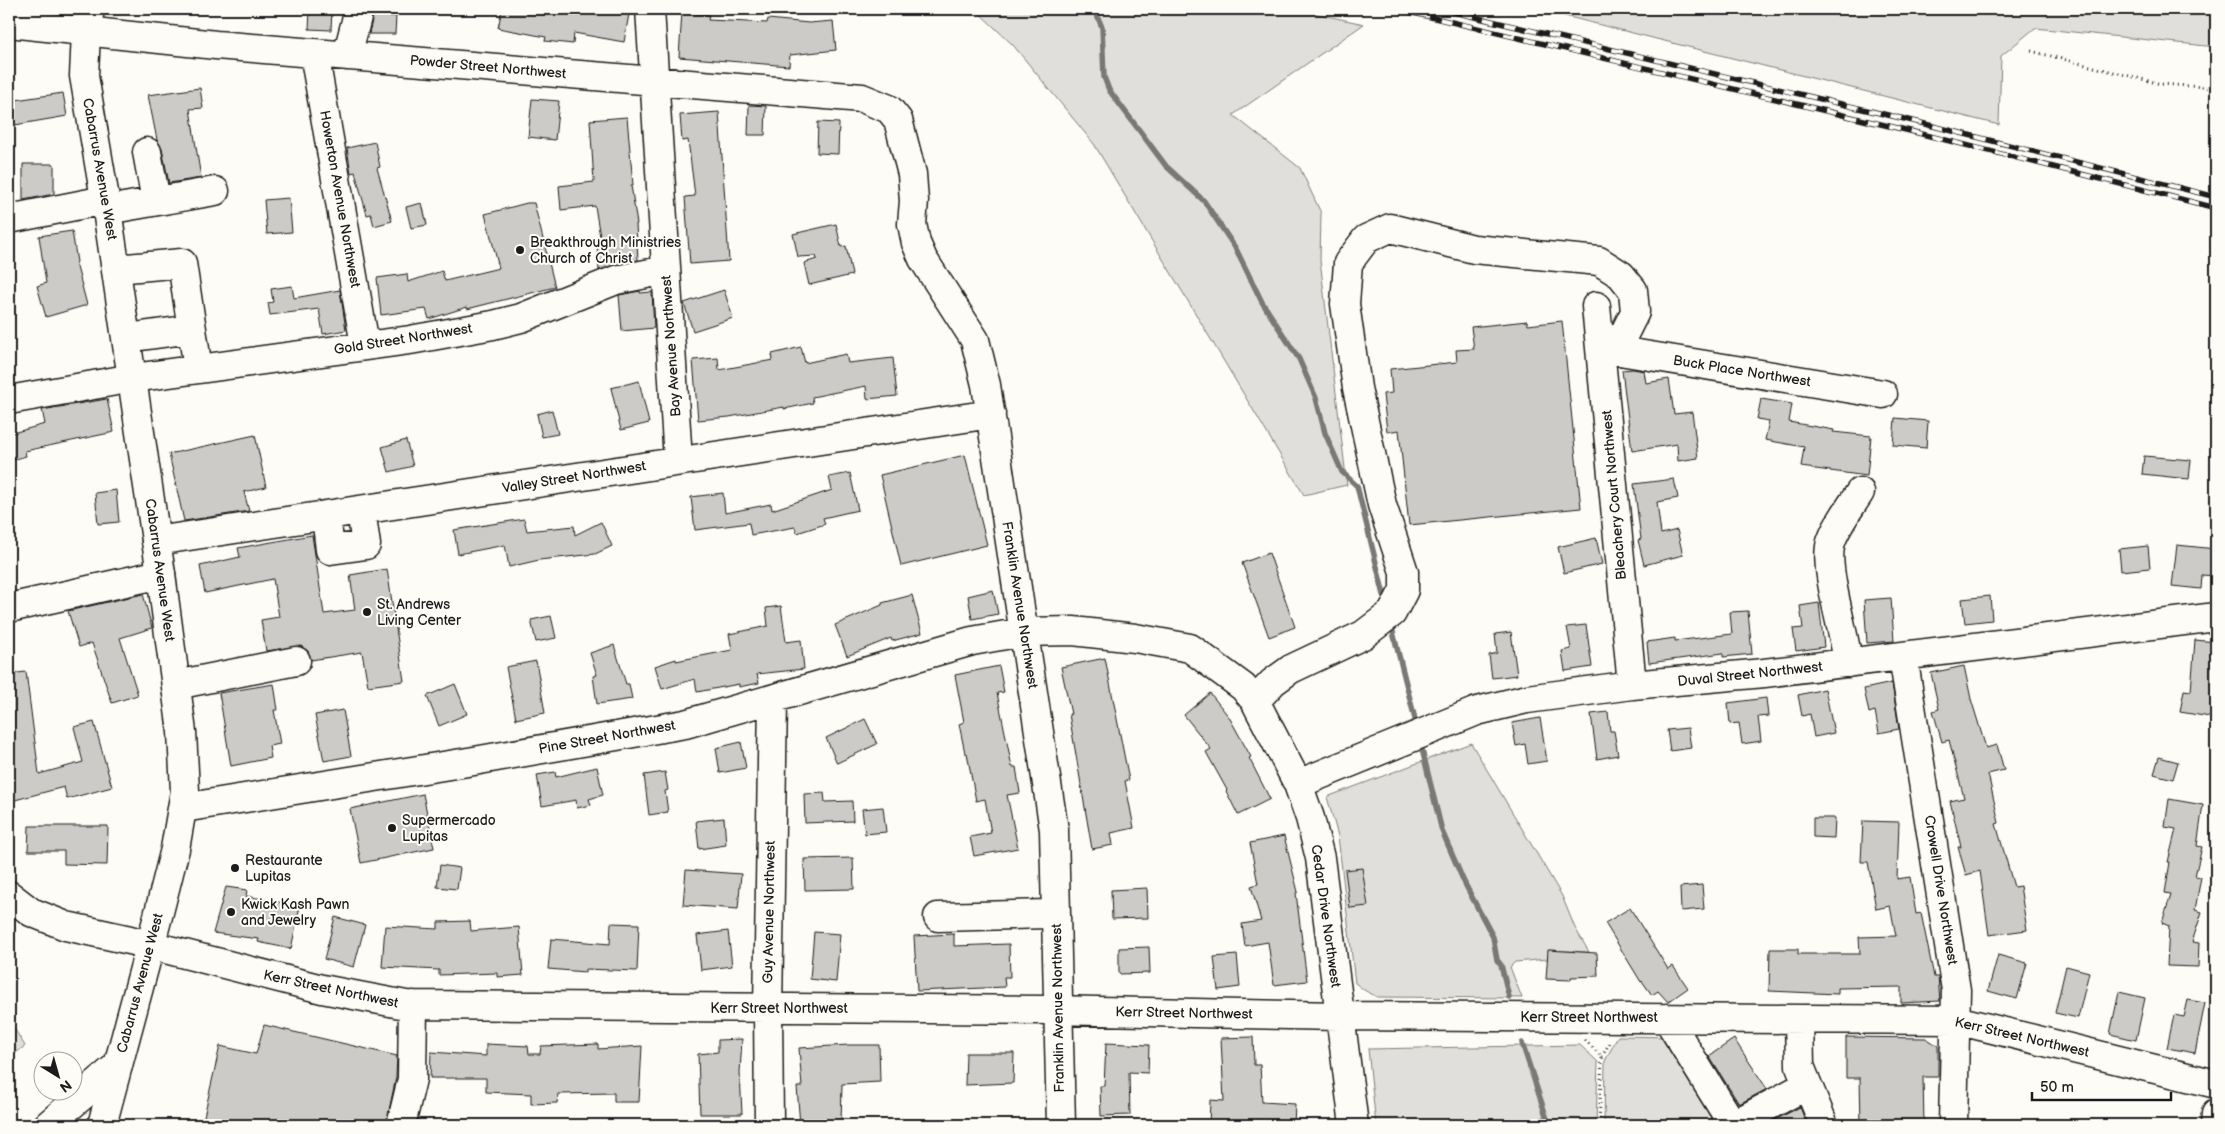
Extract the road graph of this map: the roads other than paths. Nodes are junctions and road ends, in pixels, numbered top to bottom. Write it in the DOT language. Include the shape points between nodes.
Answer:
graph roads {
  1 [pos="360,9"];
  2 [pos="650,9"];
  3 [pos="88,20"];
  4 [pos="9,23"];
  5 [pos="314,53"];
  6 [pos="347,56"];
  7 [pos="654,81"];
  8 [pos="889,109"];
  9 [pos="147,152"];
  10 [pos="215,191"];
  11 [pos="156,201"];
  12 [pos="106,205"];
  13 [pos="9,218"];
  14 [pos="116,269"];
  15 [pos="666,270"];
  16 [pos="1596,306"];
  17 [pos="192,329"];
  18 [pos="127,338"];
  19 [pos="365,345"];
  20 [pos="1601,348"];
  21 [pos="198,369"];
  22 [pos="133,378"];
  23 [pos="1884,394"];
  24 [pos="9,400"];
  25 [pos="991,414"];
  26 [pos="678,461"];
  27 [pos="1860,492"];
  28 [pos="361,510"];
  29 [pos="326,515"];
  30 [pos="156,541"];
  31 [pos="161,574"];
  32 [pos="9,608"];
  33 [pos="2216,617"];
  34 [pos="1023,632"];
  35 [pos="1904,656"];
  36 [pos="296,661"];
  37 [pos="1848,663"];
  38 [pos="176,685"];
  39 [pos="1632,685"];
  40 [pos="773,699"];
  41 [pos="1255,701"];
  42 [pos="1298,784"];
  43 [pos="183,808"];
  44 [pos="9,895"];
  45 [pos="1046,914"];
  46 [pos="938,917"];
  47 [pos="151,946"];
  48 [pos="413,1005"];
  49 [pos="768,1009"];
  50 [pos="1058,1010"];
  51 [pos="1339,1016"];
  52 [pos="1667,1018"];
  53 [pos="1799,1019"];
  54 [pos="1956,1020"];
  55 [pos="118,1065"];
  56 [pos="2216,1084"];
  57 [pos="1807,1085"];
  58 [pos="2216,1114"];
  59 [pos="48,1125"];
  60 [pos="102,1125"];
  61 [pos="400,1125"];
  62 [pos="769,1125"];
  63 [pos="1061,1125"];
  64 [pos="1354,1125"];
  65 [pos="1733,1125"];
  66 [pos="1824,1125"];
  67 [pos="1953,1125"];
  68 [pos="2215,1125"];
  1 -- 6 [label="street"];
  2 -- 7 [label="street, Bay Avenue Northwest"];
  3 -- 4 [label="street, Powder Street Northwest"];
  3 -- 5 [label="street, Powder Street Northwest"];
  3 -- 12 [label="street, Cabarrus Avenue West" via="84,76"];
  5 -- 6 [label="street, Powder Street Northwest"];
  5 -- 19 [label="street, Howerton Avenue Northwest"];
  6 -- 7 [label="street, Powder Street Northwest"];
  7 -- 8 [label="street, Powder Street Northwest" via="862,98"];
  7 -- 15 [label="street, Bay Avenue Northwest"];
  8 -- 25 [label="street, Franklin Avenue Northwest" via="898,120 912,174 912,224 916,244 975,340"];
  9 -- 11 [label="street"];
  10 -- 11 [label="street"];
  11 -- 12 [label="street"];
  12 -- 13 [label="street"];
  12 -- 14 [label="street, Cabarrus Avenue West"];
  14 -- 17 [label="street" via="182,263"];
  14 -- 18 [label="street, Cabarrus Avenue West"];
  15 -- 19 [label="street, Gold Street Northwest" via="616,280 521,318 410,340"];
  15 -- 26 [label="street, Bay Avenue Northwest"];
  16 -- 20 [label="street, Bleachery Court Northwest"];
  17 -- 18 [label="street"];
  17 -- 21 [label="street"];
  18 -- 22 [label="street, Cabarrus Avenue West"];
  19 -- 21 [label="street, Gold Street Northwest"];
  20 -- 23 [label="street, Buck Place Northwest"];
  20 -- 39 [label="street, Bleachery Court Northwest"];
  20 -- 41 [label="street" via="1624,334 1636,312 1633,290 1621,275 1598,261 1474,249 1390,228 1366,239 1348,263 1345,304 1357,388 1382,505 1404,572 1404,590 1392,613 1363,635 1291,668"];
  21 -- 22 [label="street, Gold Street Northwest"];
  22 -- 24 [label="street, Gold Street Northwest"];
  22 -- 30 [label="street, Cabarrus Avenue West"];
  25 -- 26 [label="street, Valley Street Northwest"];
  25 -- 34 [label="street, Franklin Avenue Northwest"];
  26 -- 28 [label="street, Valley Street Northwest"];
  27 -- 37 [label="street" via="1831,543 1829,562"];
  28 -- 29 [label="street, Valley Street Northwest"];
  28 -- 29 [label="street" via="366,545 330,550"];
  29 -- 30 [label="street, Valley Street Northwest"];
  30 -- 31 [label="street, Cabarrus Avenue West"];
  31 -- 32 [label="street"];
  31 -- 38 [label="street, Cabarrus Avenue West"];
  33 -- 35 [label="street, Duval Street Northwest"];
  34 -- 40 [label="street, Pine Street Northwest" via="972,641"];
  34 -- 41 [label="street, Cedar Drive Northwest" via="1073,631 1190,648 1243,687"];
  34 -- 50 [label="street, Franklin Avenue Northwest" via="1054,830"];
  35 -- 37 [label="street, Duval Street Northwest"];
  35 -- 54 [label="street, Crowell Drive Northwest" via="1956,990"];
  36 -- 38 [label="street"];
  37 -- 39 [label="street, Duval Street Northwest"];
  38 -- 43 [label="street, Cabarrus Avenue West" via="182,732"];
  39 -- 42 [label="street, Duval Street Northwest" via="1527,699 1477,711"];
  40 -- 43 [label="street, Pine Street Northwest" via="685,724"];
  40 -- 49 [label="street, Guy Avenue Northwest"];
  41 -- 42 [label="street, Cedar Drive Northwest"];
  42 -- 51 [label="street, Cedar Drive Northwest" via="1320,858"];
  43 -- 47 [label="street, Cabarrus Avenue West"];
  44 -- 47 [label="street, Kerr Street Northwest" via="31,912 66,926"];
  45 -- 46 [label="street"];
  47 -- 48 [label="street, Kerr Street Northwest" via="322,989"];
  47 -- 55 [label="street, Cabarrus Avenue West"];
  48 -- 49 [label="street, Kerr Street Northwest"];
  48 -- 61 [label="street" via="412,1079"];
  49 -- 50 [label="street, Kerr Street Northwest" via="890,999"];
  49 -- 62 [label="street, Guy Avenue Northwest"];
  50 -- 51 [label="street, Kerr Street Northwest"];
  50 -- 63 [label="street, Franklin Avenue Northwest"];
  51 -- 52 [label="street, Kerr Street Northwest"];
  51 -- 64 [label="street, Cedar Drive Northwest"];
  52 -- 53 [label="street, Kerr Street Northwest"];
  52 -- 65 [label="street"];
  53 -- 54 [label="street, Kerr Street Northwest"];
  53 -- 57 [label="street" via="1800,1066"];
  54 -- 56 [label="street, Kerr Street Northwest"];
  54 -- 67 [label="street, Crowell Drive Northwest"];
  55 -- 59 [label="street"];
  55 -- 60 [label="street, Cabarrus Avenue West"];
  57 -- 65 [label="street"];
  57 -- 66 [label="street"];
  58 -- 68 [label="street"];
}
